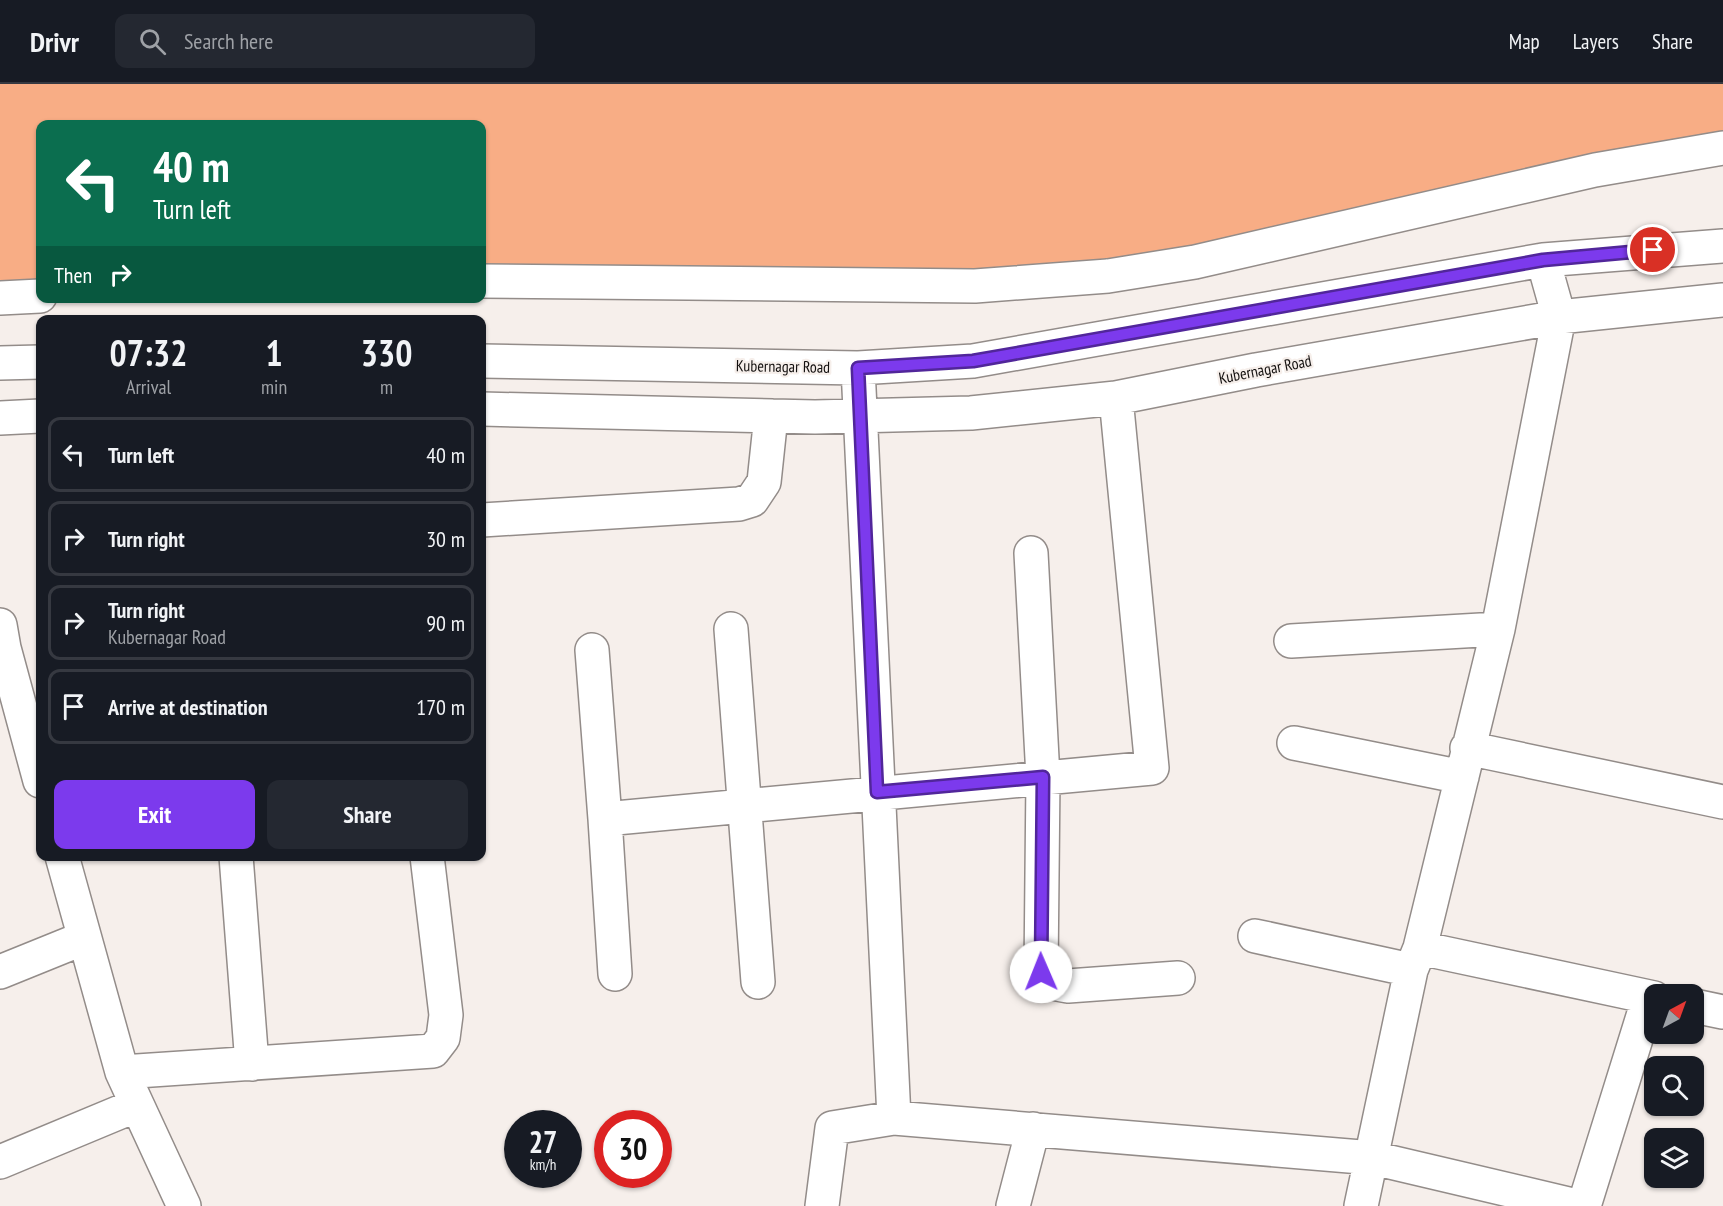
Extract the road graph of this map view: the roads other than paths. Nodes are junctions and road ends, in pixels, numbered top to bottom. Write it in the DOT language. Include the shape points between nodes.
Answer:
graph roads {
  1 [pos="1723,148"];
  2 [pos="1723,246"];
  3 [pos="1543,260"];
  4 [pos="486,281"];
  5 [pos="36,296"];
  6 [pos="0,298"];
  7 [pos="1723,300"];
  8 [pos="1559,317"];
  9 [pos="486,361"];
  10 [pos="36,362"];
  11 [pos="0,363"];
  12 [pos="858,368"];
  13 [pos="1116,398"];
  14 [pos="486,409"];
  15 [pos="36,416"];
  16 [pos="771,416"];
  17 [pos="862,417"];
  18 [pos="0,418"];
  19 [pos="486,520"];
  20 [pos="1031,553"];
  21 [pos="0,625"];
  22 [pos="731,629"];
  23 [pos="1498,629"];
  24 [pos="1291,641"];
  25 [pos="592,650"];
  26 [pos="1294,743"];
  27 [pos="1465,763"];
  28 [pos="36,766"];
  29 [pos="1043,777"];
  30 [pos="877,792"];
  31 [pos="1723,802"];
  32 [pos="746,805"];
  33 [pos="605,819"];
  34 [pos="63,861"];
  35 [pos="236,861"];
  36 [pos="428,861"];
  37 [pos="1254,936"];
  38 [pos="84,938"];
  39 [pos="1416,959"];
  40 [pos="0,972"];
  41 [pos="615,974"];
  42 [pos="1178,978"];
  43 [pos="758,982"];
  44 [pos="1644,996"];
  45 [pos="1704,1008"];
  46 [pos="1723,1012"];
  47 [pos="1644,1022"];
  48 [pos="252,1064"];
  49 [pos="122,1072"];
  50 [pos="137,1105"];
  51 [pos="894,1118"];
  52 [pos="1032,1129"];
  53 [pos="1372,1158"];
  54 [pos="0,1162"];
  55 [pos="184,1206"];
  56 [pos="822,1206"];
  57 [pos="1013,1206"];
  58 [pos="1361,1206"];
  59 [pos="1577,1206"];
  60 [pos="1584,1206"];
  1 -- 4 [label="street" via="1595,170 1195,262 1108,276 975,286"];
  2 -- 3 [label="street, Kubernagar Road"];
  3 -- 8 [label="street"];
  3 -- 12 [label="street, Kubernagar Road" via="973,361"];
  5 -- 6 [label="street"];
  7 -- 8 [label="street, Kubernagar Road"];
  8 -- 13 [label="street, Kubernagar Road"];
  8 -- 23 [label="street"];
  9 -- 12 [label="street, Kubernagar Road"];
  10 -- 11 [label="street"];
  12 -- 17 [label="street"];
  13 -- 17 [label="street, Kubernagar Road" via="970,413"];
  13 -- 29 [label="street" via="1152,768"];
  14 -- 16 [label="street, Kubernagar Road"];
  15 -- 18 [label="street"];
  16 -- 17 [label="street, Kubernagar Road"];
  16 -- 19 [label="street" via="764,482 752,500 739,504"];
  17 -- 30 [label="street"];
  20 -- 29 [label="street"];
  21 -- 28 [label="street"];
  22 -- 32 [label="street"];
  23 -- 24 [label="street"];
  23 -- 27 [label="street"];
  25 -- 33 [label="street"];
  26 -- 27 [label="street"];
  27 -- 31 [label="street"];
  27 -- 39 [label="street"];
  29 -- 30 [label="street"];
  29 -- 42 [label="street" via="1041,972 1054,984 1068,986"];
  30 -- 32 [label="street"];
  30 -- 51 [label="street"];
  32 -- 33 [label="street"];
  32 -- 43 [label="street"];
  33 -- 41 [label="street"];
  34 -- 38 [label="street"];
  35 -- 48 [label="street"];
  36 -- 48 [label="street" via="446,1015 446,1029 439,1045 423,1053"];
  37 -- 39 [label="street"];
  38 -- 40 [label="street"];
  38 -- 49 [label="street"];
  39 -- 44 [label="street"];
  39 -- 53 [label="street"];
  45 -- 46 [label="street"];
  47 -- 60 [label="street"];
  48 -- 49 [label="street"];
  49 -- 50 [label="street"];
  50 -- 54 [label="street"];
  50 -- 55 [label="street"];
  51 -- 52 [label="street"];
  51 -- 56 [label="street" via="832,1128"];
  52 -- 53 [label="street"];
  52 -- 57 [label="street"];
  53 -- 58 [label="street"];
  53 -- 59 [label="street"];
}
